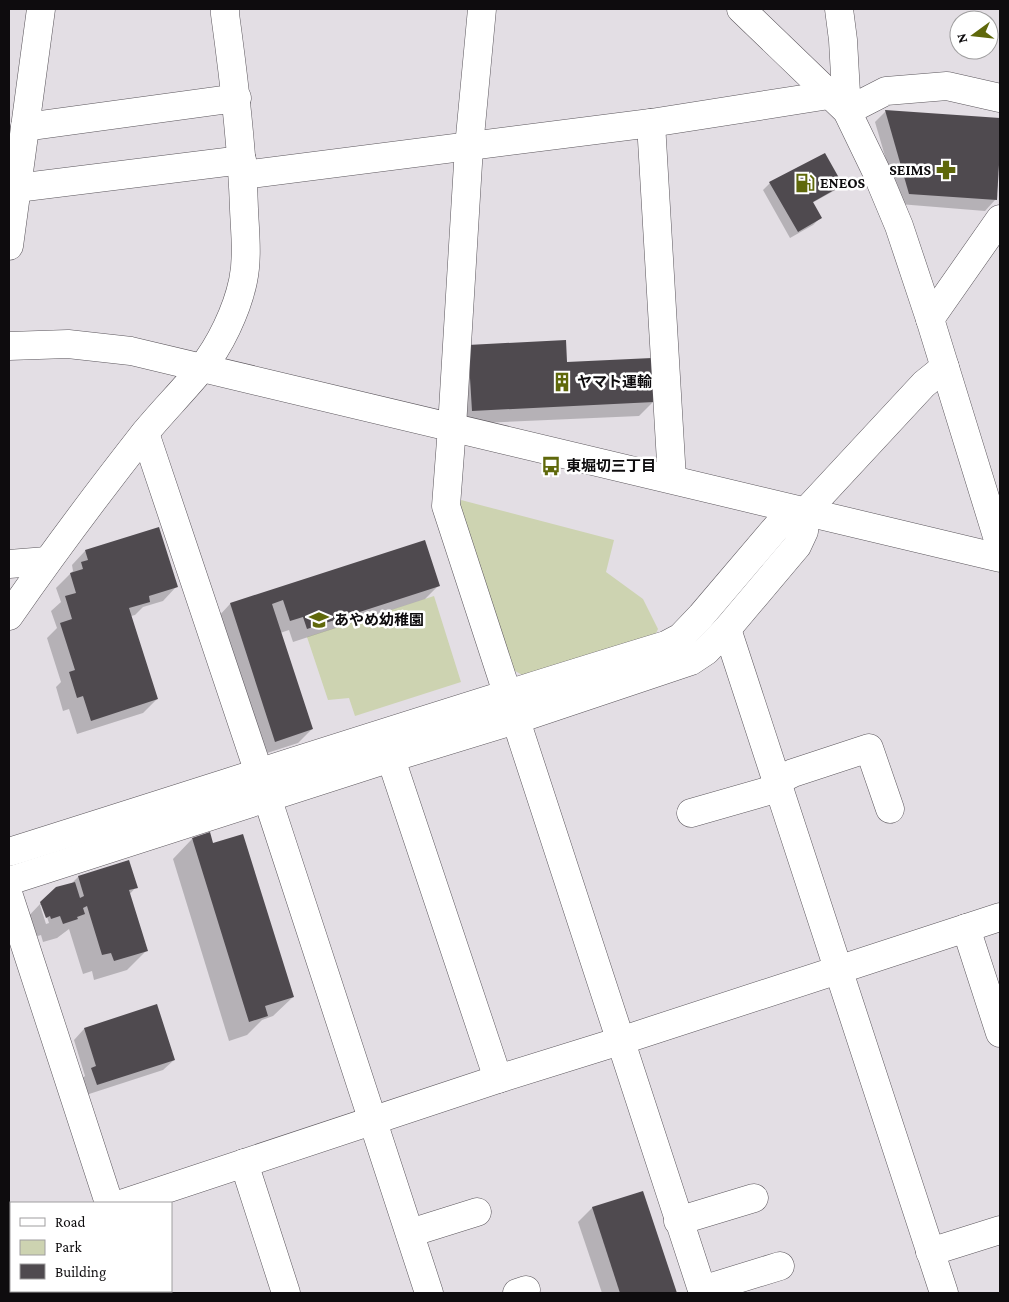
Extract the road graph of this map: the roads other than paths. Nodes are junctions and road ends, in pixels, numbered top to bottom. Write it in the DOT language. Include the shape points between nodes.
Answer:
graph roads {
  1 [pos="40,9"];
  2 [pos="225,9"];
  3 [pos="482,9"];
  4 [pos="741,9"];
  5 [pos="839,9"];
  6 [pos="236,98"];
  7 [pos="1000,98"];
  8 [pos="838,103"];
  9 [pos="651,123"];
  10 [pos="25,127"];
  11 [pos="469,147"];
  12 [pos="243,167"];
  13 [pos="17,188"];
  14 [pos="1000,219"];
  15 [pos="9,246"];
  16 [pos="930,319"];
  17 [pos="9,346"];
  18 [pos="202,367"];
  19 [pos="945,367"];
  20 [pos="452,427"];
  21 [pos="145,433"];
  22 [pos="672,479"];
  23 [pos="806,511"];
  24 [pos="1000,546"];
  25 [pos="1000,558"];
  26 [pos="48,561"];
  27 [pos="9,564"];
  28 [pos="9,616"];
  29 [pos="727,628"];
  30 [pos="506,693"];
  31 [pos="515,720"];
  32 [pos="386,746"];
  33 [pos="778,782"];
  34 [pos="263,785"];
  35 [pos="890,809"];
  36 [pos="691,813"];
  37 [pos="9,852"];
  38 [pos="9,881"];
  39 [pos="9,896"];
  40 [pos="1000,917"];
  41 [pos="966,928"];
  42 [pos="839,970"];
  43 [pos="1000,1033"];
  44 [pos="620,1041"];
  45 [pos="498,1079"];
  46 [pos="373,1121"];
  47 [pos="244,1163"];
  48 [pos="754,1198"];
  49 [pos="109,1202"];
  50 [pos="127,1202"];
  51 [pos="477,1212"];
  52 [pos="678,1221"];
  53 [pos="1000,1230"];
  54 [pos="410,1233"];
  55 [pos="930,1252"];
  56 [pos="780,1266"];
  57 [pos="702,1292"];
  58 [pos="286,1293"];
  59 [pos="429,1293"];
  60 [pos="944,1293"];
  1 -- 10 [label="street"];
  2 -- 6 [label="street"];
  3 -- 11 [label="street"];
  4 -- 8 [label="street"];
  5 -- 8 [label="street" via="843,40"];
  6 -- 10 [label="street"];
  6 -- 12 [label="street"];
  7 -- 8 [label="street" via="947,86 886,91"];
  8 -- 9 [label="street"];
  8 -- 16 [label="street" via="876,171 899,226"];
  9 -- 11 [label="street"];
  9 -- 22 [label="street"];
  10 -- 13 [label="street"];
  11 -- 12 [label="street"];
  11 -- 20 [label="street"];
  12 -- 13 [label="street"];
  12 -- 18 [label="street" via="246,254 243,280 236,308"];
  13 -- 15 [label="street"];
  14 -- 16 [label="street"];
  16 -- 19 [label="street"];
  17 -- 18 [label="street" via="68,344 131,351"];
  18 -- 20 [label="street"];
  18 -- 21 [label="street"];
  19 -- 23 [label="street" via="924,384"];
  19 -- 24 [label="street"];
  20 -- 22 [label="street"];
  20 -- 30 [label="street" via="446,506"];
  21 -- 26 [label="street"];
  21 -- 34 [label="street"];
  22 -- 23 [label="street"];
  23 -- 25 [label="street"];
  23 -- 29 [label="street" via="804,531 797,546"];
  23 -- 30 [label="street" via="781,522 681,637 666,645"];
  26 -- 27 [label="street"];
  26 -- 28 [label="street"];
  29 -- 31 [label="street" via="691,661"];
  29 -- 33 [label="street"];
  30 -- 31 [label="street"];
  30 -- 32 [label="street"];
  31 -- 32 [label="street"];
  31 -- 44 [label="street"];
  32 -- 34 [label="street"];
  32 -- 45 [label="street"];
  33 -- 35 [label="street" via="793,773 869,748"];
  33 -- 36 [label="street" via="768,790"];
  33 -- 42 [label="street"];
  34 -- 37 [label="street"];
  34 -- 38 [label="street"];
  34 -- 46 [label="street"];
  39 -- 49 [label="street"];
  40 -- 41 [label="street"];
  41 -- 42 [label="street"];
  41 -- 43 [label="street"];
  42 -- 44 [label="street"];
  42 -- 55 [label="street"];
  44 -- 45 [label="street"];
  44 -- 52 [label="street"];
  45 -- 46 [label="street"];
  46 -- 47 [label="street"];
  46 -- 54 [label="street"];
  47 -- 50 [label="street"];
  47 -- 58 [label="street"];
  48 -- 52 [label="street"];
  51 -- 54 [label="street"];
  52 -- 57 [label="street"];
  53 -- 55 [label="street"];
  54 -- 59 [label="street"];
  55 -- 60 [label="street"];
  56 -- 57 [label="street"];
}
